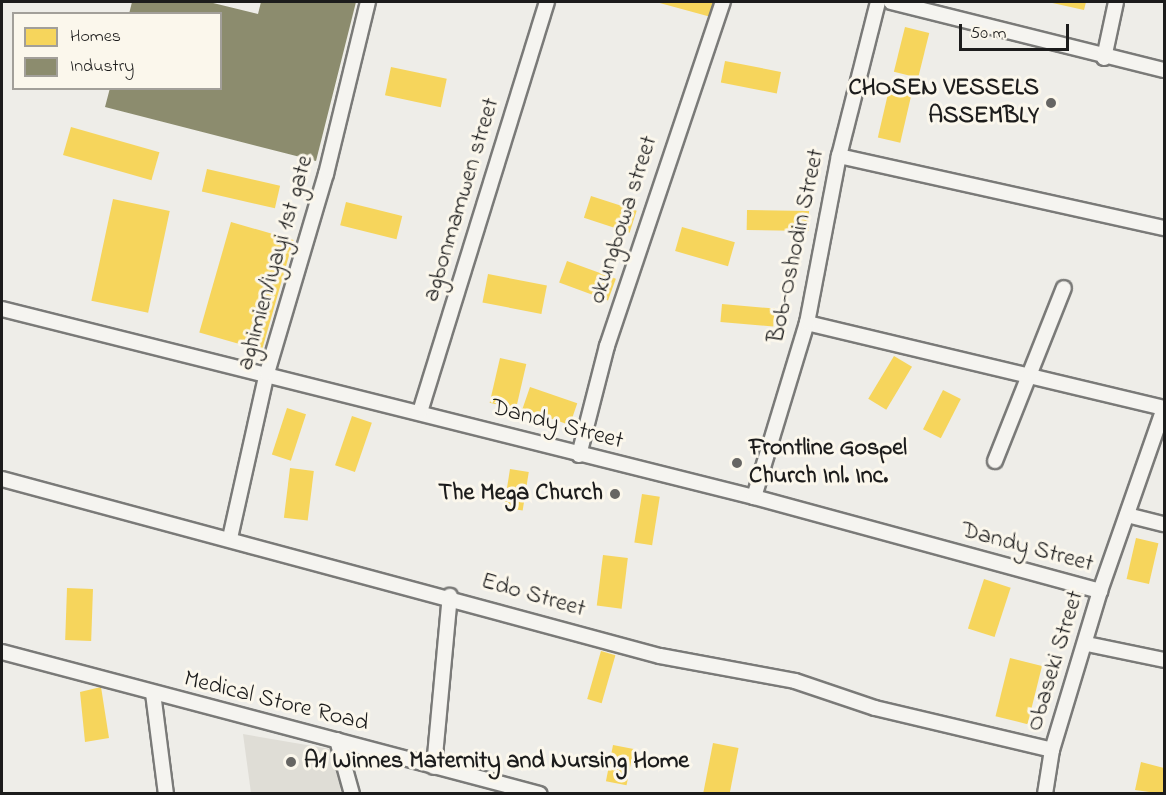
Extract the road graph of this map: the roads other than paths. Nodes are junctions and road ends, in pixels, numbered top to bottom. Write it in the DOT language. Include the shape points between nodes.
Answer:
graph roads {
  1 [pos="368,2"];
  2 [pos="547,2"];
  3 [pos="723,2"];
  4 [pos="878,2"];
  5 [pos="891,2"];
  6 [pos="1116,2"];
  7 [pos="912,5"];
  8 [pos="1104,58"];
  9 [pos="1164,70"];
  10 [pos="839,156"];
  11 [pos="1164,228"];
  12 [pos="1064,288"];
  13 [pos="2,309"];
  14 [pos="807,323"];
  15 [pos="267,373"];
  16 [pos="1029,376"];
  17 [pos="1164,408"];
  18 [pos="420,412"];
  19 [pos="579,455"];
  20 [pos="996,461"];
  21 [pos="2,479"];
  22 [pos="754,497"];
  23 [pos="1127,515"];
  24 [pos="1164,524"];
  25 [pos="230,538"];
  26 [pos="1100,591"];
  27 [pos="450,596"];
  28 [pos="1087,644"];
  29 [pos="2,652"];
  30 [pos="1164,660"];
  31 [pos="153,693"];
  32 [pos="337,740"];
  33 [pos="1052,750"];
  34 [pos="434,767"];
  35 [pos="538,793"];
  36 [pos="166,794"];
  37 [pos="352,794"];
  38 [pos="1045,794"];
  1 -- 15 [label="street, aghimien/iyayi 1st gate" via="326,174"];
  2 -- 18 [label="street, agbonmamwen street"];
  3 -- 19 [label="street, okungbowa street" via="611,335"];
  4 -- 10 [label="street, Bob-Oshodin Street"];
  5 -- 7 [label="street"];
  6 -- 8 [label="street"];
  7 -- 8 [label="street"];
  8 -- 9 [label="street"];
  10 -- 11 [label="street"];
  10 -- 14 [label="street, Bob-Oshodin Street"];
  12 -- 16 [label="street"];
  13 -- 15 [label="street, Dandy Street"];
  14 -- 16 [label="street"];
  14 -- 22 [label="street, Bob-Oshodin Street"];
  15 -- 18 [label="street, Dandy Street"];
  15 -- 25 [label="street, aghimien/iyayi 1st gate"];
  16 -- 17 [label="street"];
  16 -- 20 [label="street"];
  17 -- 23 [label="street, Obaseki Street"];
  18 -- 19 [label="street, Dandy Street"];
  19 -- 22 [label="street, Dandy Street"];
  21 -- 25 [label="street, Edo Street"];
  22 -- 26 [label="street, Dandy Street"];
  23 -- 24 [label="street"];
  23 -- 26 [label="street, Obaseki Street"];
  25 -- 27 [label="street, Edo Street"];
  26 -- 28 [label="street, Obaseki Street"];
  27 -- 33 [label="street, Edo Street" via="660,656 795,681 875,708"];
  27 -- 34 [label="street"];
  28 -- 30 [label="street"];
  28 -- 33 [label="street, Obaseki Street"];
  29 -- 31 [label="street, Medical Store Road"];
  31 -- 32 [label="street, Medical Store Road"];
  31 -- 36 [label="street"];
  32 -- 34 [label="street, Medical Store Road"];
  32 -- 37 [label="street"];
  33 -- 38 [label="street, Obaseki Street"];
  34 -- 35 [label="street, Medical Store Road"];
}
